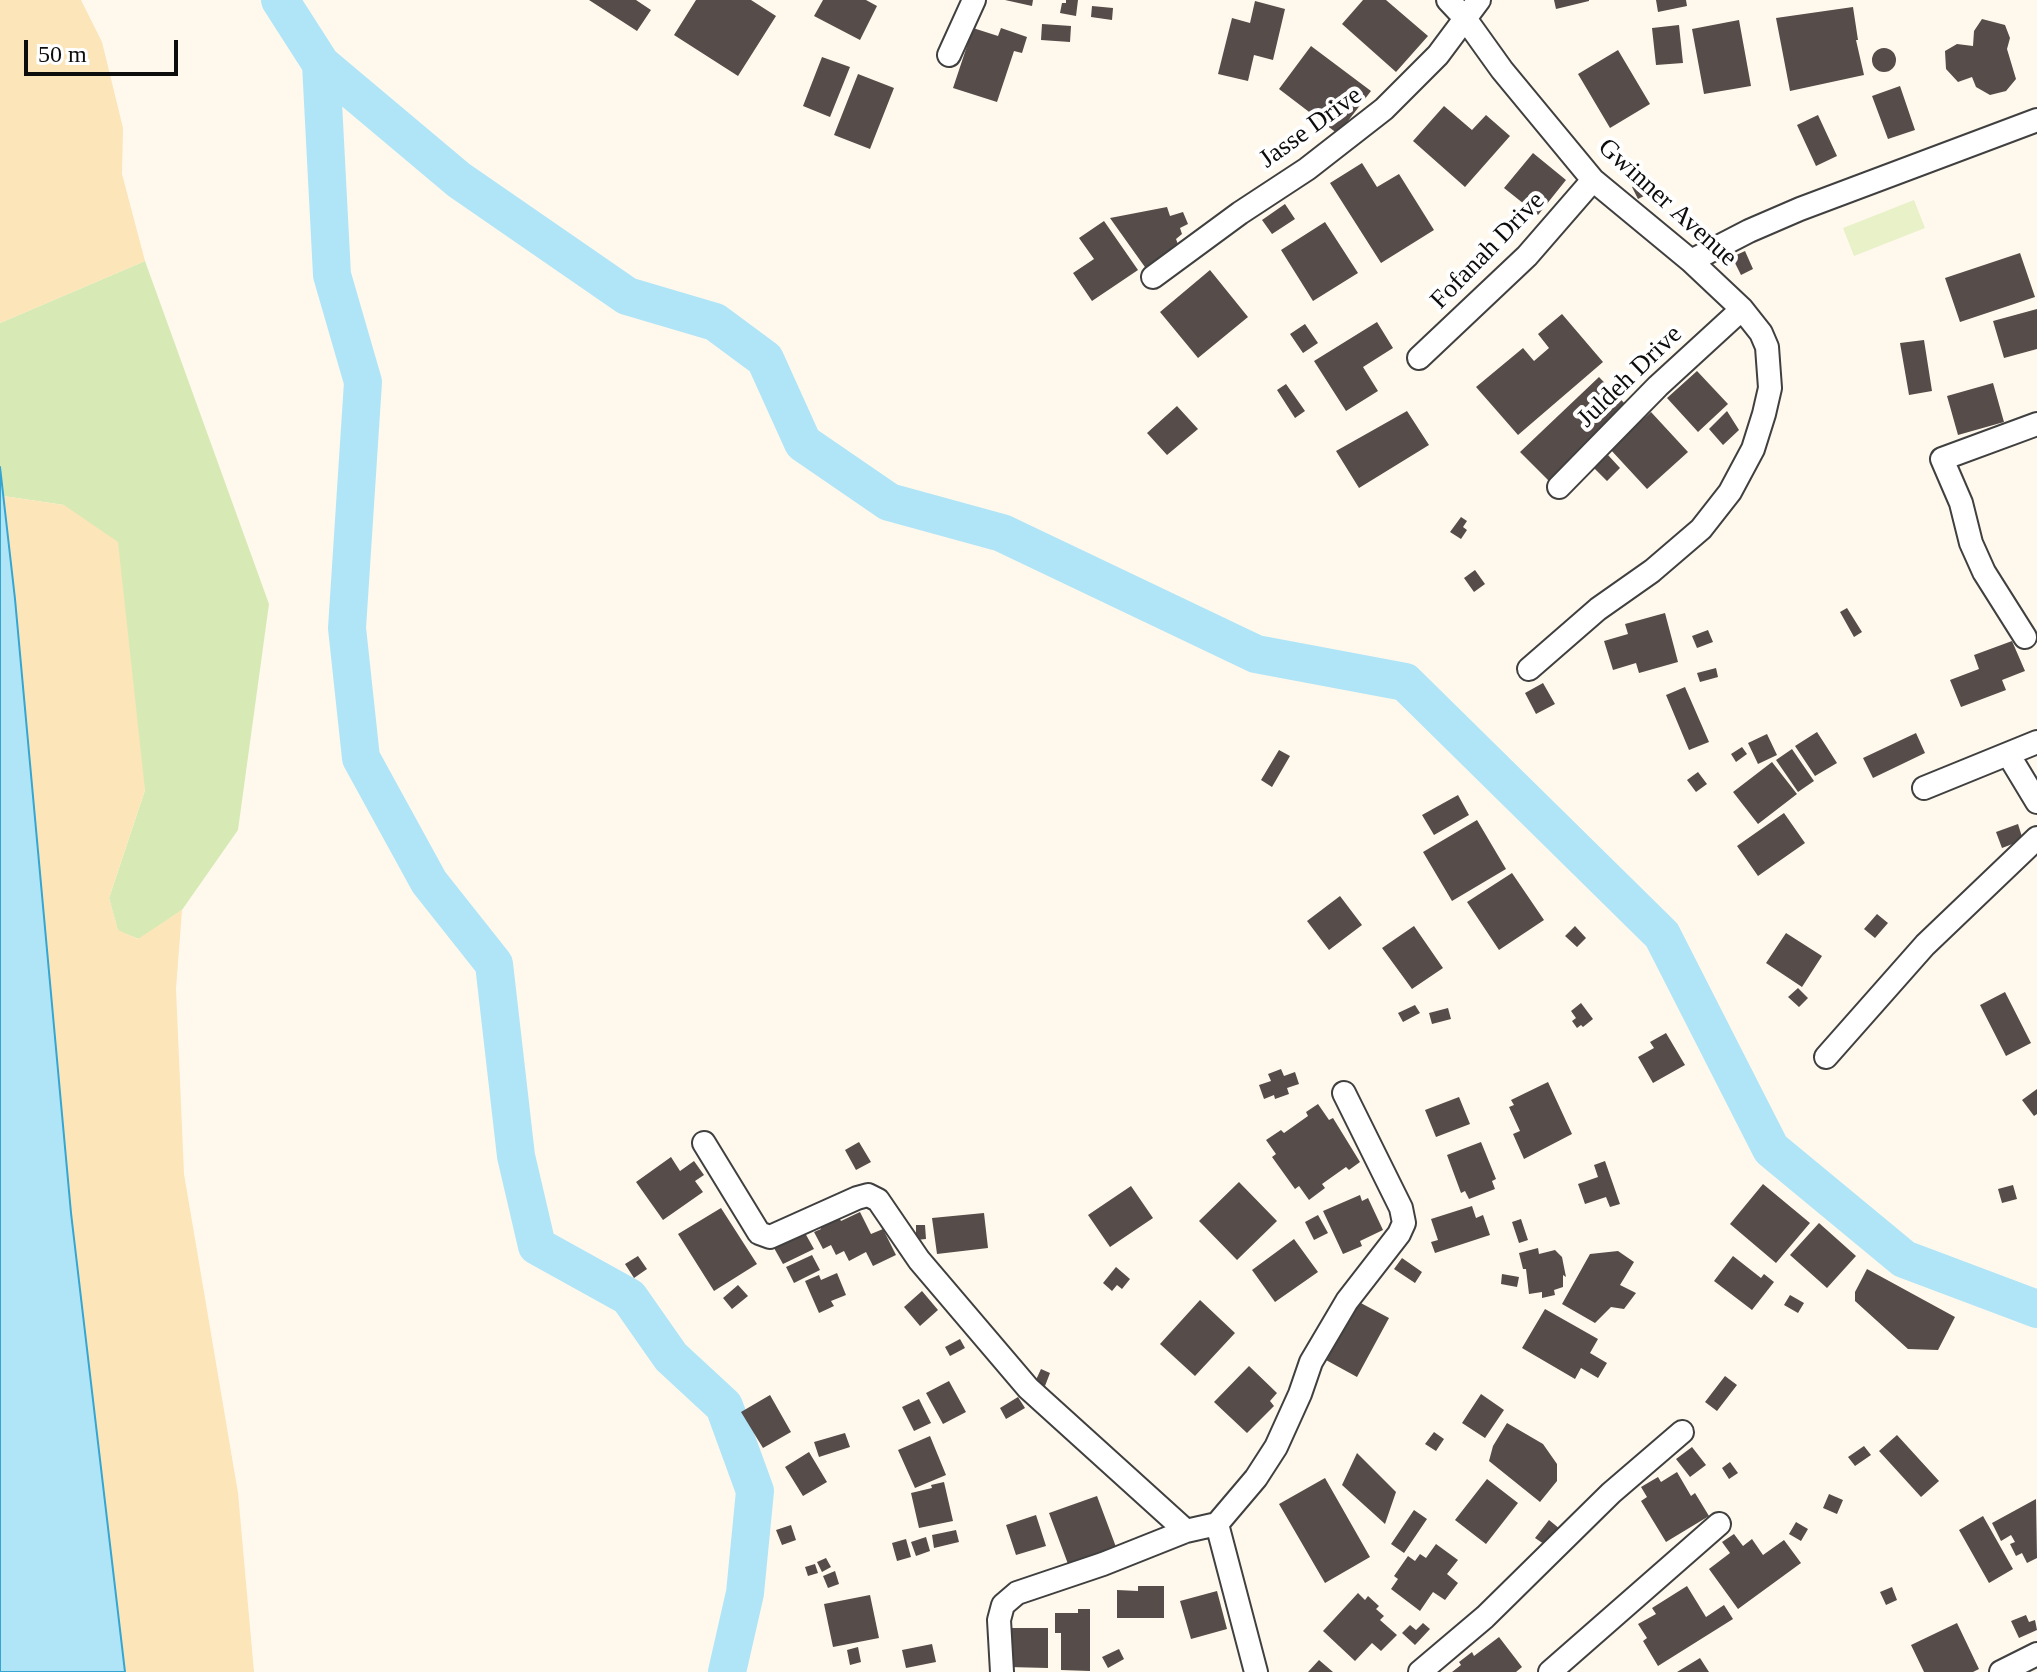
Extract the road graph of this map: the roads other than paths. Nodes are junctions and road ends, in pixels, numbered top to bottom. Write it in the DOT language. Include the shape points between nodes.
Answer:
graph roads {
  1 [pos="974,0"];
  2 [pos="1448,0"];
  3 [pos="1471,9"];
  4 [pos="949,55"];
  5 [pos="2037,120"];
  6 [pos="1593,180"];
  7 [pos="1691,261"];
  8 [pos="1153,277"];
  9 [pos="1742,309"];
  10 [pos="1419,358"];
  11 [pos="2037,424"];
  12 [pos="1559,487"];
  13 [pos="2025,637"];
  14 [pos="1529,669"];
  15 [pos="2037,742"];
  16 [pos="2008,754"];
  17 [pos="1924,788"];
  18 [pos="2037,802"];
  19 [pos="2037,838"];
  20 [pos="1826,1057"];
  21 [pos="1344,1093"];
  22 [pos="704,1143"];
  23 [pos="1682,1432"];
  24 [pos="1217,1524"];
  25 [pos="1719,1524"];
  26 [pos="1186,1531"];
  27 [pos="2037,1654"];
  28 [pos="1002,1672"];
  29 [pos="1256,1672"];
  30 [pos="1420,1672"];
  31 [pos="1550,1672"];
  32 [pos="2001,1672"];
  1 -- 4 [label="street"];
  2 -- 3 [label="street, Gwinner Avenue"];
  3 -- 6 [label="street, Gwinner Avenue" via="1502,70"];
  3 -- 8 [label="street, Jasse Drive" via="1438,55 1384,109"];
  5 -- 7 [label="street" via="1800,209"];
  6 -- 7 [label="street, Gwinner Avenue"];
  6 -- 10 [label="street, Fofanah Drive" via="1527,256"];
  7 -- 9 [label="street, Gwinner Avenue"];
  9 -- 12 [label="street, Juldeh Drive"];
  9 -- 14 [label="street, Gwinner Avenue" via="1767,347 1770,388 1753,449 1730,492 1701,529"];
  11 -- 13 [label="street" via="1942,459 1984,572"];
  15 -- 16 [label="street"];
  16 -- 17 [label="street"];
  16 -- 18 [label="street"];
  19 -- 20 [label="street" via="1925,945"];
  21 -- 24 [label="street" via="1404,1223 1347,1301 1311,1362 1288,1422 1256,1478"];
  22 -- 26 [label="street" via="759,1233 770,1237 857,1198 868,1195 878,1200 919,1260 1028,1388"];
  23 -- 30 [label="street"];
  24 -- 26 [label="street"];
  24 -- 29 [label="street"];
  25 -- 31 [label="street"];
  26 -- 28 [label="street" via="1017,1593 1003,1605 999,1620"];
  27 -- 32 [label="street"];
}
